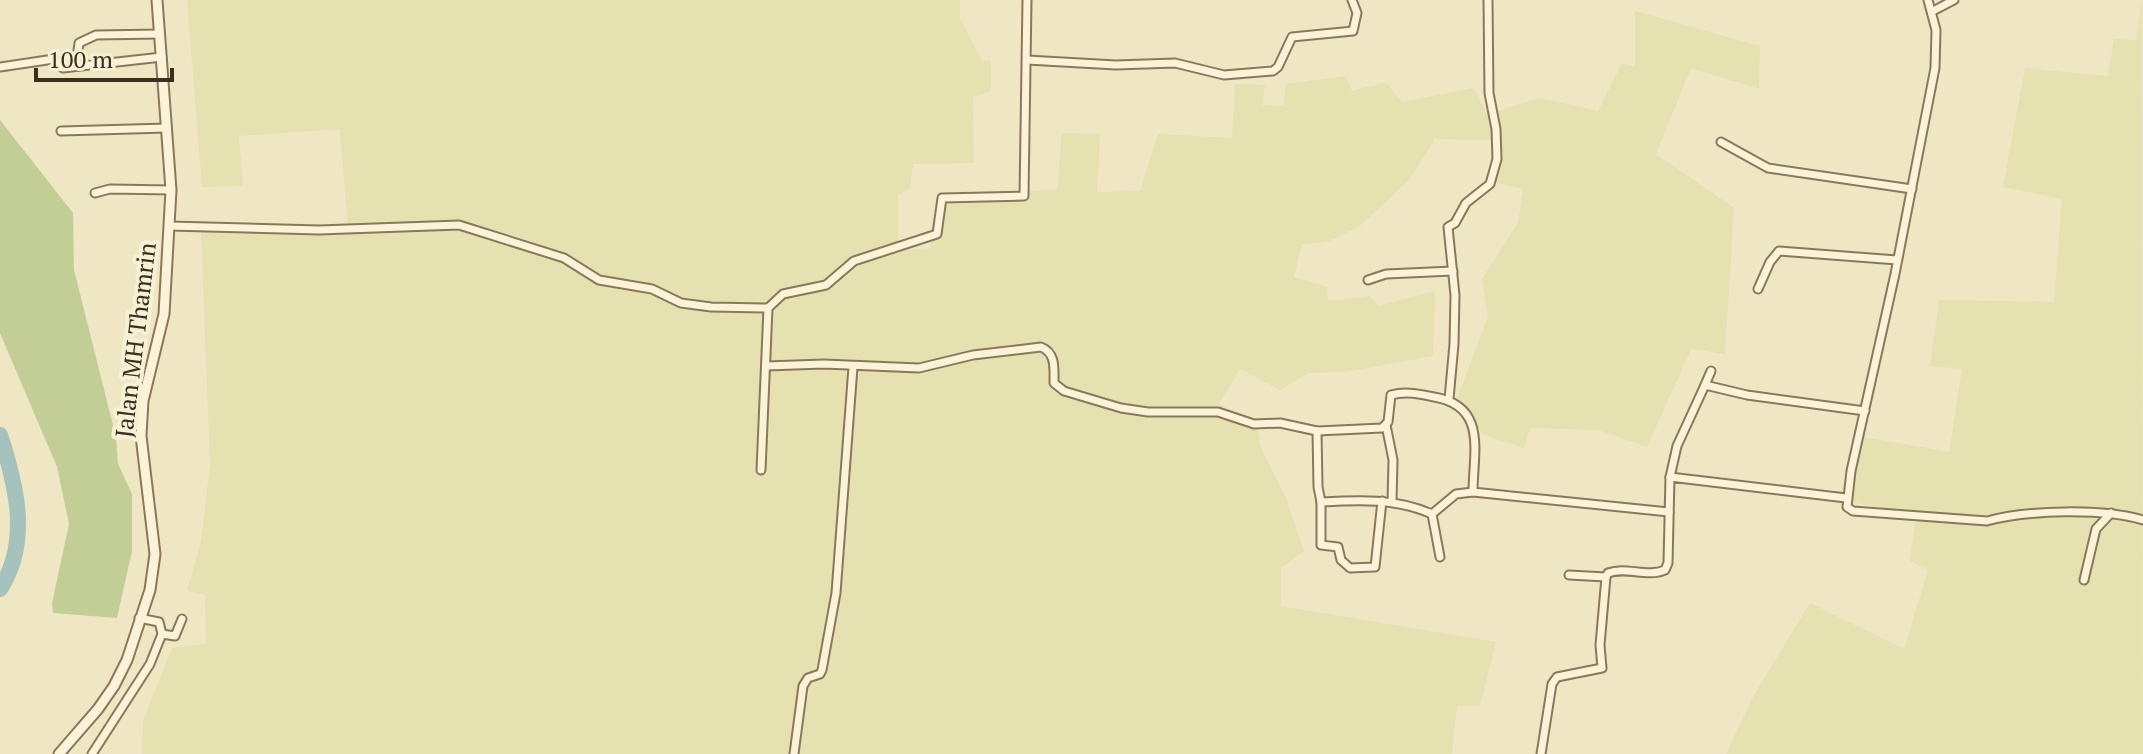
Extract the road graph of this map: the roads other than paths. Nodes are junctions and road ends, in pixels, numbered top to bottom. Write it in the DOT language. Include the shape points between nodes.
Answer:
graph roads {
  1 [pos="157,0"];
  2 [pos="1027,0"];
  3 [pos="1352,0"];
  4 [pos="1488,0"];
  5 [pos="1928,0"];
  6 [pos="1954,0"];
  7 [pos="1933,11"];
  8 [pos="160,34"];
  9 [pos="162,57"];
  10 [pos="1027,60"];
  11 [pos="76,65"];
  12 [pos="0,67"];
  13 [pos="167,128"];
  14 [pos="61,131"];
  15 [pos="1721,142"];
  16 [pos="1912,189"];
  17 [pos="171,190"];
  18 [pos="95,193"];
  19 [pos="169,226"];
  20 [pos="1897,260"];
  21 [pos="1453,271"];
  22 [pos="1368,280"];
  23 [pos="1758,289"];
  24 [pos="768,308"];
  25 [pos="766,366"];
  26 [pos="853,367"];
  27 [pos="1711,371"];
  28 [pos="1705,385"];
  29 [pos="1449,399"];
  30 [pos="1865,411"];
  31 [pos="1386,425"];
  32 [pos="1317,431"];
  33 [pos="761,470"];
  34 [pos="1670,477"];
  35 [pos="1473,492"];
  36 [pos="1846,498"];
  37 [pos="1382,501"];
  38 [pos="1321,502"];
  39 [pos="1392,502"];
  40 [pos="1669,512"];
  41 [pos="2111,513"];
  42 [pos="1432,514"];
  43 [pos="2143,520"];
  44 [pos="1440,557"];
  45 [pos="1569,575"];
  46 [pos="1606,577"];
  47 [pos="2084,580"];
  48 [pos="139,618"];
  49 [pos="182,619"];
  50 [pos="162,634"];
  51 [pos="59,754"];
  52 [pos="92,754"];
  53 [pos="794,754"];
  54 [pos="1541,754"];
  1 -- 8 [label="street, Jalan MH Thamrin"];
  2 -- 10 [label="street"];
  3 -- 10 [label="street" via="1357,13 1353,31 1292,37 1273,71 1224,75 1175,63"];
  4 -- 21 [label="street" via="1489,93 1497,159 1490,184 1448,227"];
  5 -- 7 [label="street"];
  6 -- 7 [label="street"];
  7 -- 16 [label="street" via="1936,58"];
  8 -- 9 [label="street, Jalan MH Thamrin"];
  8 -- 11 [label="street" via="96,35 79,43"];
  9 -- 11 [label="street"];
  9 -- 13 [label="street, Jalan MH Thamrin"];
  10 -- 24 [label="street" via="1024,196 942,198 937,234 854,261 826,285 783,294"];
  11 -- 12 [label="street" via="62,68 54,59"];
  13 -- 14 [label="street"];
  13 -- 17 [label="street, Jalan MH Thamrin"];
  15 -- 16 [label="street" via="1768,168"];
  16 -- 20 [label="street"];
  17 -- 18 [label="street"];
  17 -- 19 [label="street, Jalan MH Thamrin"];
  19 -- 24 [label="street" via="319,230 459,225 564,258 599,280 652,289 681,303"];
  19 -- 48 [label="street, Jalan MH Thamrin" via="164,314 143,401 142,452 155,554"];
  20 -- 23 [label="street" via="1779,251"];
  20 -- 30 [label="street"];
  21 -- 22 [label="street" via="1386,274"];
  21 -- 29 [label="street"];
  24 -- 25 [label="street"];
  25 -- 26 [label="street"];
  25 -- 33 [label="street"];
  26 -- 32 [label="street" via="919,368 1041,347 1052,355 1054,383 1064,391 1121,408 1218,412 1254,424"];
  26 -- 53 [label="street" via="831,623 822,670 803,686"];
  27 -- 28 [label="street"];
  28 -- 30 [label="street"];
  28 -- 34 [label="street" via="1677,446"];
  29 -- 31 [label="street" via="1391,395"];
  29 -- 35 [label="street" via="1474,426"];
  30 -- 36 [label="street"];
  31 -- 32 [label="street"];
  31 -- 39 [label="street" via="1393,460"];
  32 -- 38 [label="street"];
  34 -- 36 [label="street"];
  34 -- 40 [label="street"];
  35 -- 40 [label="street"];
  35 -- 42 [label="street" via="1456,494"];
  36 -- 41 [label="street" via="1853,511 1987,521"];
  37 -- 38 [label="street"];
  37 -- 38 [label="street" via="1375,567 1350,568 1338,547 1321,545"];
  37 -- 39 [label="street"];
  39 -- 42 [label="street"];
  40 -- 46 [label="street" via="1665,570 1611,570"];
  41 -- 43 [label="street"];
  41 -- 47 [label="street" via="2096,529"];
  42 -- 44 [label="street"];
  45 -- 46 [label="street"];
  46 -- 54 [label="street" via="1602,668 1557,677 1552,684"];
  48 -- 50 [label="street" via="159,622"];
  48 -- 51 [label="street, Jalan MH Thamrin" via="114,686"];
  49 -- 50 [label="street" via="175,636"];
  50 -- 52 [label="street" via="150,664"];
}
